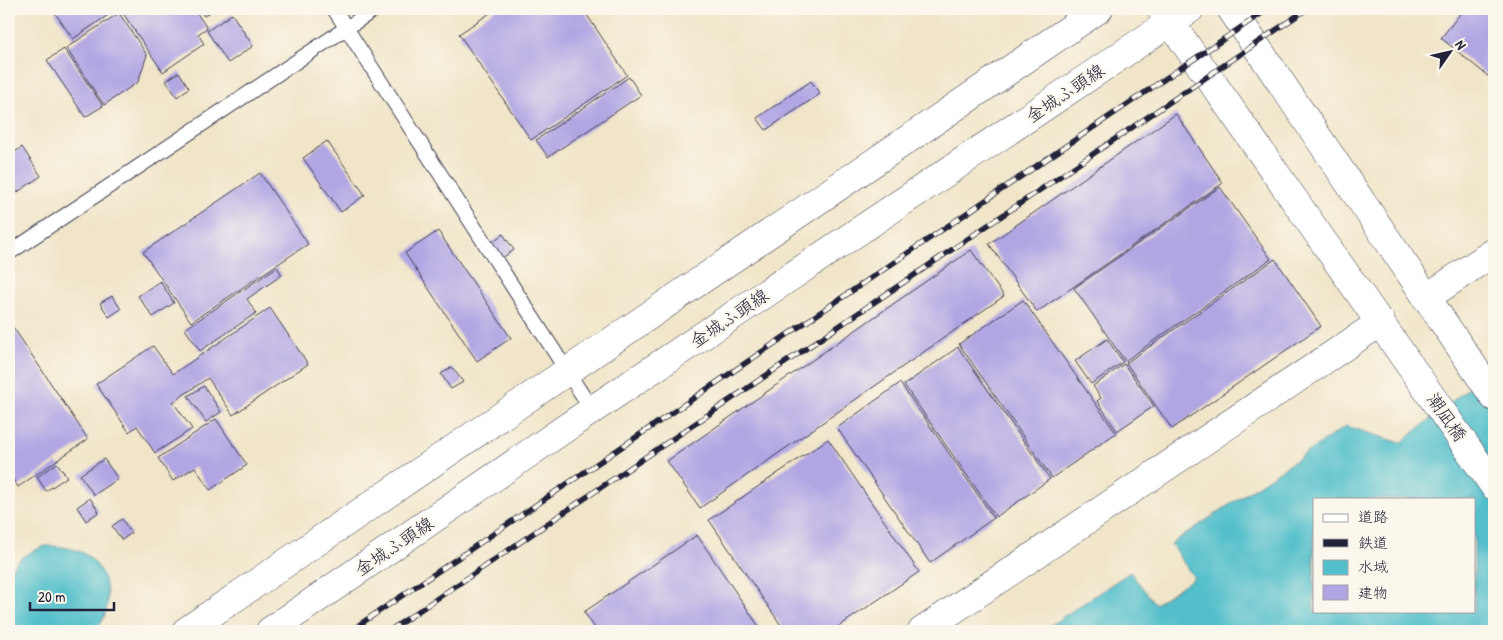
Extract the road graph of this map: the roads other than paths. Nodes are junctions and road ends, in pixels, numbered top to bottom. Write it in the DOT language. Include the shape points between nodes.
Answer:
graph roads {
  1 [pos="334,9"];
  2 [pos="375,9"];
  3 [pos="1099,9"];
  4 [pos="1231,9"];
  5 [pos="1174,13"];
  6 [pos="347,28"];
  7 [pos="1494,252"];
  8 [pos="9,253"];
  9 [pos="1426,298"];
  10 [pos="1381,322"];
  11 [pos="568,372"];
  12 [pos="1494,397"];
  13 [pos="592,410"];
  14 [pos="1494,486"];
  15 [pos="186,631"];
  16 [pos="270,631"];
  17 [pos="922,631"];
  1 -- 6 [label="lane"];
  2 -- 6 [label="lane"];
  3 -- 11 [label="main road"];
  4 -- 9 [label="main road"];
  5 -- 10 [label="main road, 潮凪橋"];
  5 -- 13 [label="main road, 金城ふ頭線"];
  6 -- 8 [label="lane"];
  6 -- 11 [label="lane"];
  7 -- 9 [label="main road"];
  9 -- 12 [label="main road"];
  10 -- 14 [label="main road, 潮凪橋"];
  10 -- 17 [label="main road"];
  11 -- 13 [label="lane"];
  11 -- 15 [label="main road"];
  13 -- 16 [label="main road, 金城ふ頭線"];
}
